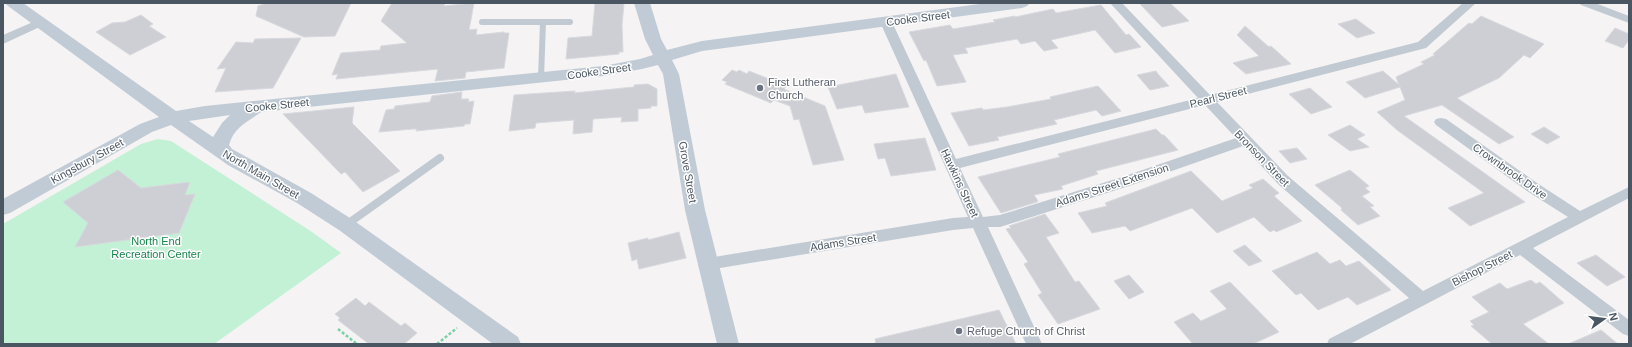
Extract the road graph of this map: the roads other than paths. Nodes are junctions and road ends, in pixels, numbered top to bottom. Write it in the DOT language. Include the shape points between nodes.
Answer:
graph roads {
  1 [pos="13,3"];
  2 [pos="642,3"];
  3 [pos="1022,3"];
  4 [pos="1116,3"];
  5 [pos="1470,3"];
  6 [pos="1585,3"];
  7 [pos="1629,20"];
  8 [pos="482,22"];
  9 [pos="543,22"];
  10 [pos="570,22"];
  11 [pos="886,22"];
  12 [pos="40,23"];
  13 [pos="3,40"];
  14 [pos="663,57"];
  15 [pos="541,78"];
  16 [pos="1207,100"];
  17 [pos="269,106"];
  18 [pos="172,118"];
  19 [pos="1441,122"];
  20 [pos="1244,140"];
  21 [pos="225,153"];
  22 [pos="440,158"];
  23 [pos="952,165"];
  24 [pos="1629,192"];
  25 [pos="3,208"];
  26 [pos="1580,218"];
  27 [pos="978,222"];
  28 [pos="346,225"];
  29 [pos="1522,248"];
  30 [pos="708,264"];
  31 [pos="1421,299"];
  32 [pos="1629,329"];
  33 [pos="510,344"];
  34 [pos="728,344"];
  35 [pos="1034,344"];
  36 [pos="1336,344"];
  1 -- 12 [label="main road, North Main Street"];
  2 -- 14 [label="main road, Grove Street" via="653,39"];
  3 -- 11 [label="main road, Cooke Street"];
  4 -- 16 [label="street, Bronson Street"];
  5 -- 16 [label="street, Pearl Street" via="1422,45"];
  6 -- 7 [label="street"];
  8 -- 9 [label="lane"];
  9 -- 10 [label="lane"];
  9 -- 15 [label="lane"];
  11 -- 14 [label="main road, Cooke Street" via="708,45"];
  11 -- 23 [label="street, Hawkins Street"];
  12 -- 13 [label="street"];
  12 -- 18 [label="main road, North Main Street"];
  14 -- 15 [label="main road, Cooke Street" via="636,66"];
  14 -- 30 [label="main road, Grove Street" via="673,85 694,210"];
  15 -- 17 [label="main road, Cooke Street"];
  16 -- 20 [label="street, Bronson Street"];
  16 -- 23 [label="street, Pearl Street"];
  17 -- 18 [label="main road, Cooke Street"];
  17 -- 21 [label="main road" via="249,111 233,123 221,140 221,148"];
  18 -- 21 [label="main road, North Main Street"];
  18 -- 25 [label="main road, Kingsbury Street" via="135,134"];
  19 -- 26 [label="street, Crownbrook Drive"];
  20 -- 27 [label="street, Adams Street Extension" via="1127,181 1006,219"];
  20 -- 31 [label="street, Bronson Street" via="1291,187"];
  21 -- 28 [label="main road, North Main Street"];
  22 -- 28 [label="lane"];
  23 -- 27 [label="street, Hawkins Street"];
  24 -- 26 [label="street, Bishop Street"];
  26 -- 29 [label="street, Bishop Street"];
  27 -- 30 [label="street, Adams Street"];
  27 -- 35 [label="street, Hawkins Street"];
  28 -- 33 [label="main road, North Main Street"];
  29 -- 31 [label="street, Bishop Street"];
  29 -- 32 [label="street"];
  30 -- 34 [label="main road, Grove Street"];
  31 -- 36 [label="street, Bishop Street"];
}
